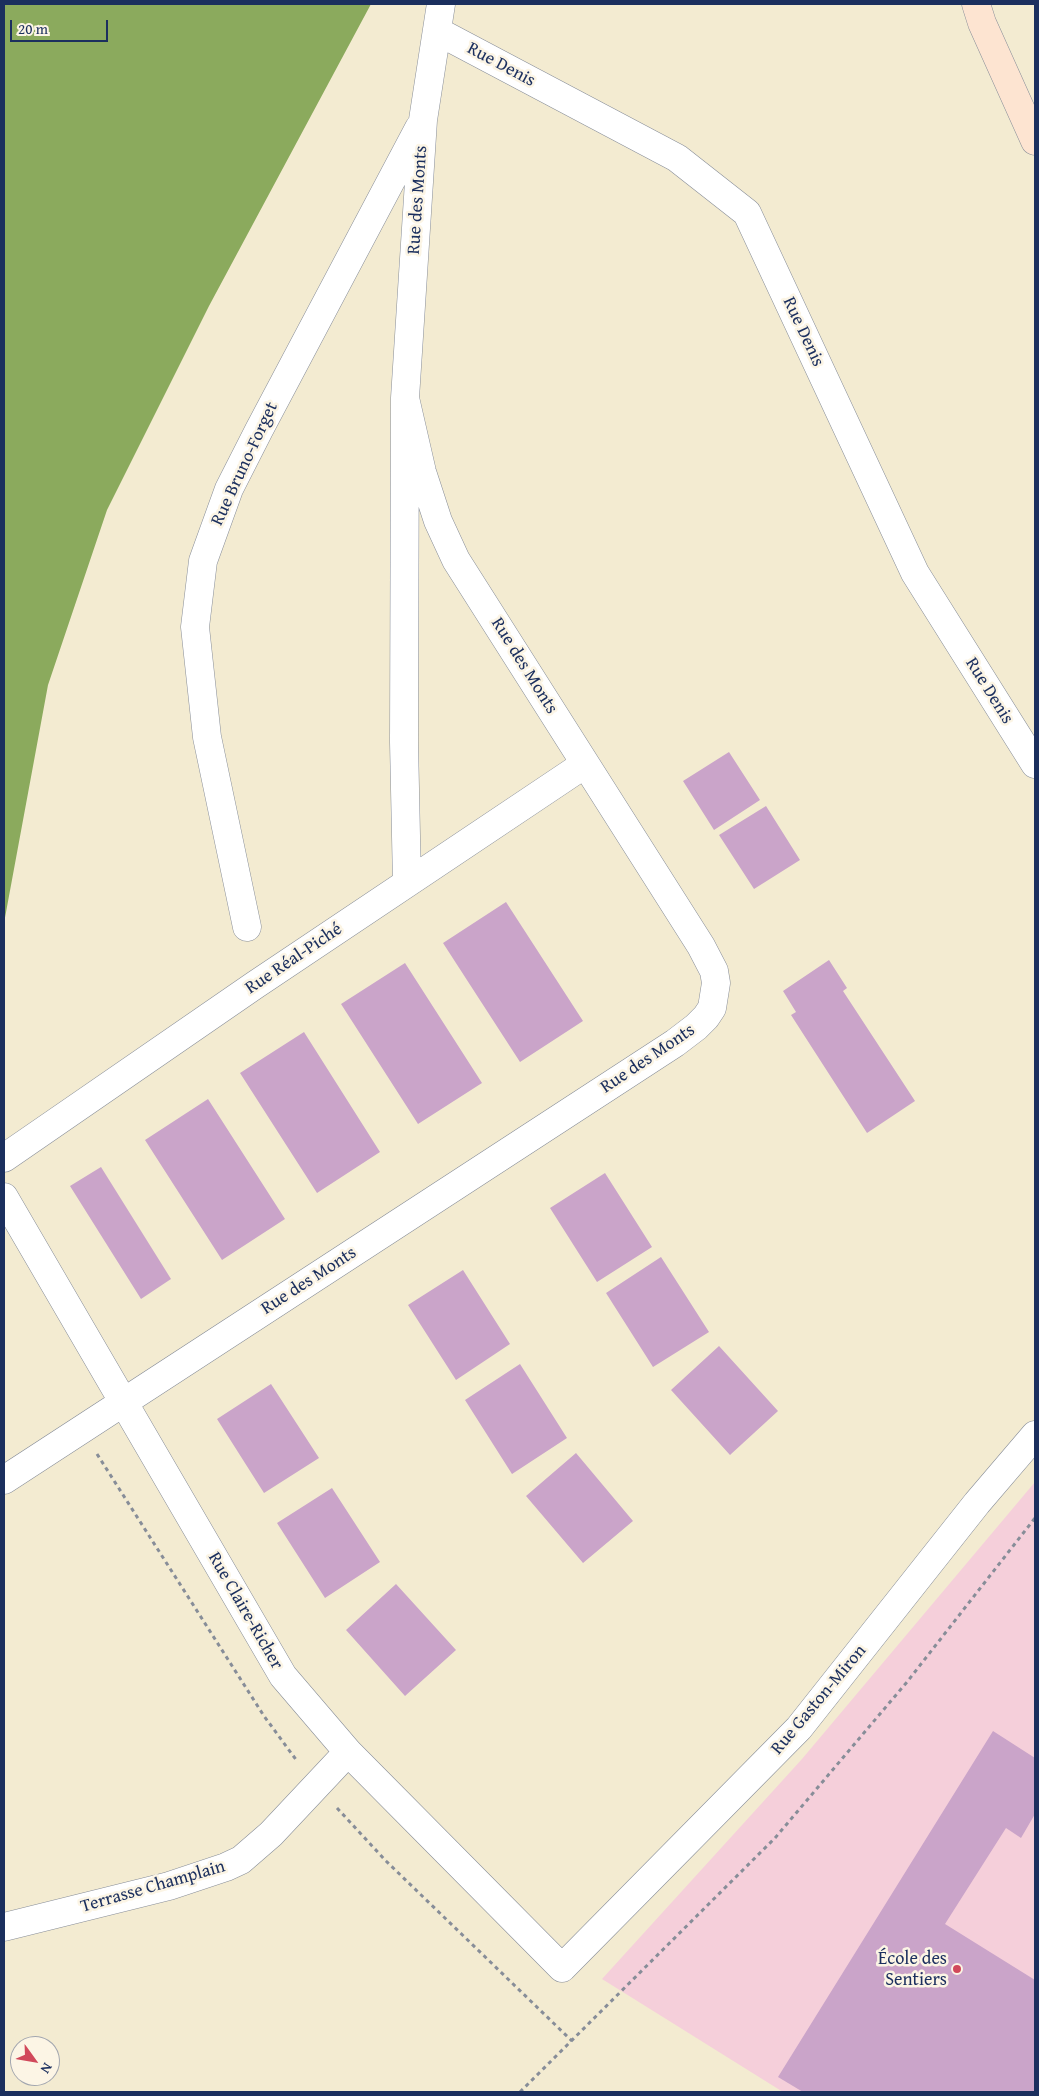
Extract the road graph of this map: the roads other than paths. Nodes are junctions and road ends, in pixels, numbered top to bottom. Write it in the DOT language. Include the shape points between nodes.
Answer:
graph roads {
  1 [pos="441,4"];
  2 [pos="976,4"];
  3 [pos="437,31"];
  4 [pos="423,120"];
  5 [pos="1035,141"];
  6 [pos="405,398"];
  7 [pos="586,764"];
  8 [pos="1035,764"];
  9 [pos="407,883"];
  10 [pos="247,927"];
  11 [pos="4,1158"];
  12 [pos="4,1197"];
  13 [pos="123,1401"];
  14 [pos="1035,1435"];
  15 [pos="4,1480"];
  16 [pos="348,1752"];
  17 [pos="4,1927"];
  18 [pos="562,1968"];
  1 -- 3 [label="street, Rue des Monts"];
  2 -- 5 [label="street"];
  3 -- 4 [label="street, Rue des Monts"];
  3 -- 8 [label="street, Rue Denis" via="677,158 748,212 915,573"];
  4 -- 6 [label="street, Rue des Monts"];
  4 -- 10 [label="street, Rue Bruno-Forget" via="258,430 202,560 195,627 207,736"];
  6 -- 7 [label="street, Rue des Monts" via="422,472 438,521 456,560"];
  6 -- 9 [label="street, Rue des Monts"];
  7 -- 9 [label="street, Rue Réal-Piché"];
  7 -- 13 [label="street, Rue des Monts" via="708,959 716,983 715,998 706,1017 675,1043"];
  9 -- 11 [label="street, Rue Réal-Piché"];
  12 -- 13 [label="street, Rue Claire-Richer"];
  13 -- 15 [label="street, Rue des Monts"];
  13 -- 16 [label="street, Rue Claire-Richer" via="282,1676"];
  14 -- 18 [label="street, Rue Gaston-Miron" via="977,1503 799,1728"];
  16 -- 17 [label="street, Terrasse Champlain" via="271,1834 234,1864 169,1886"];
  16 -- 18 [label="street, Rue Claire-Richer"];
}
